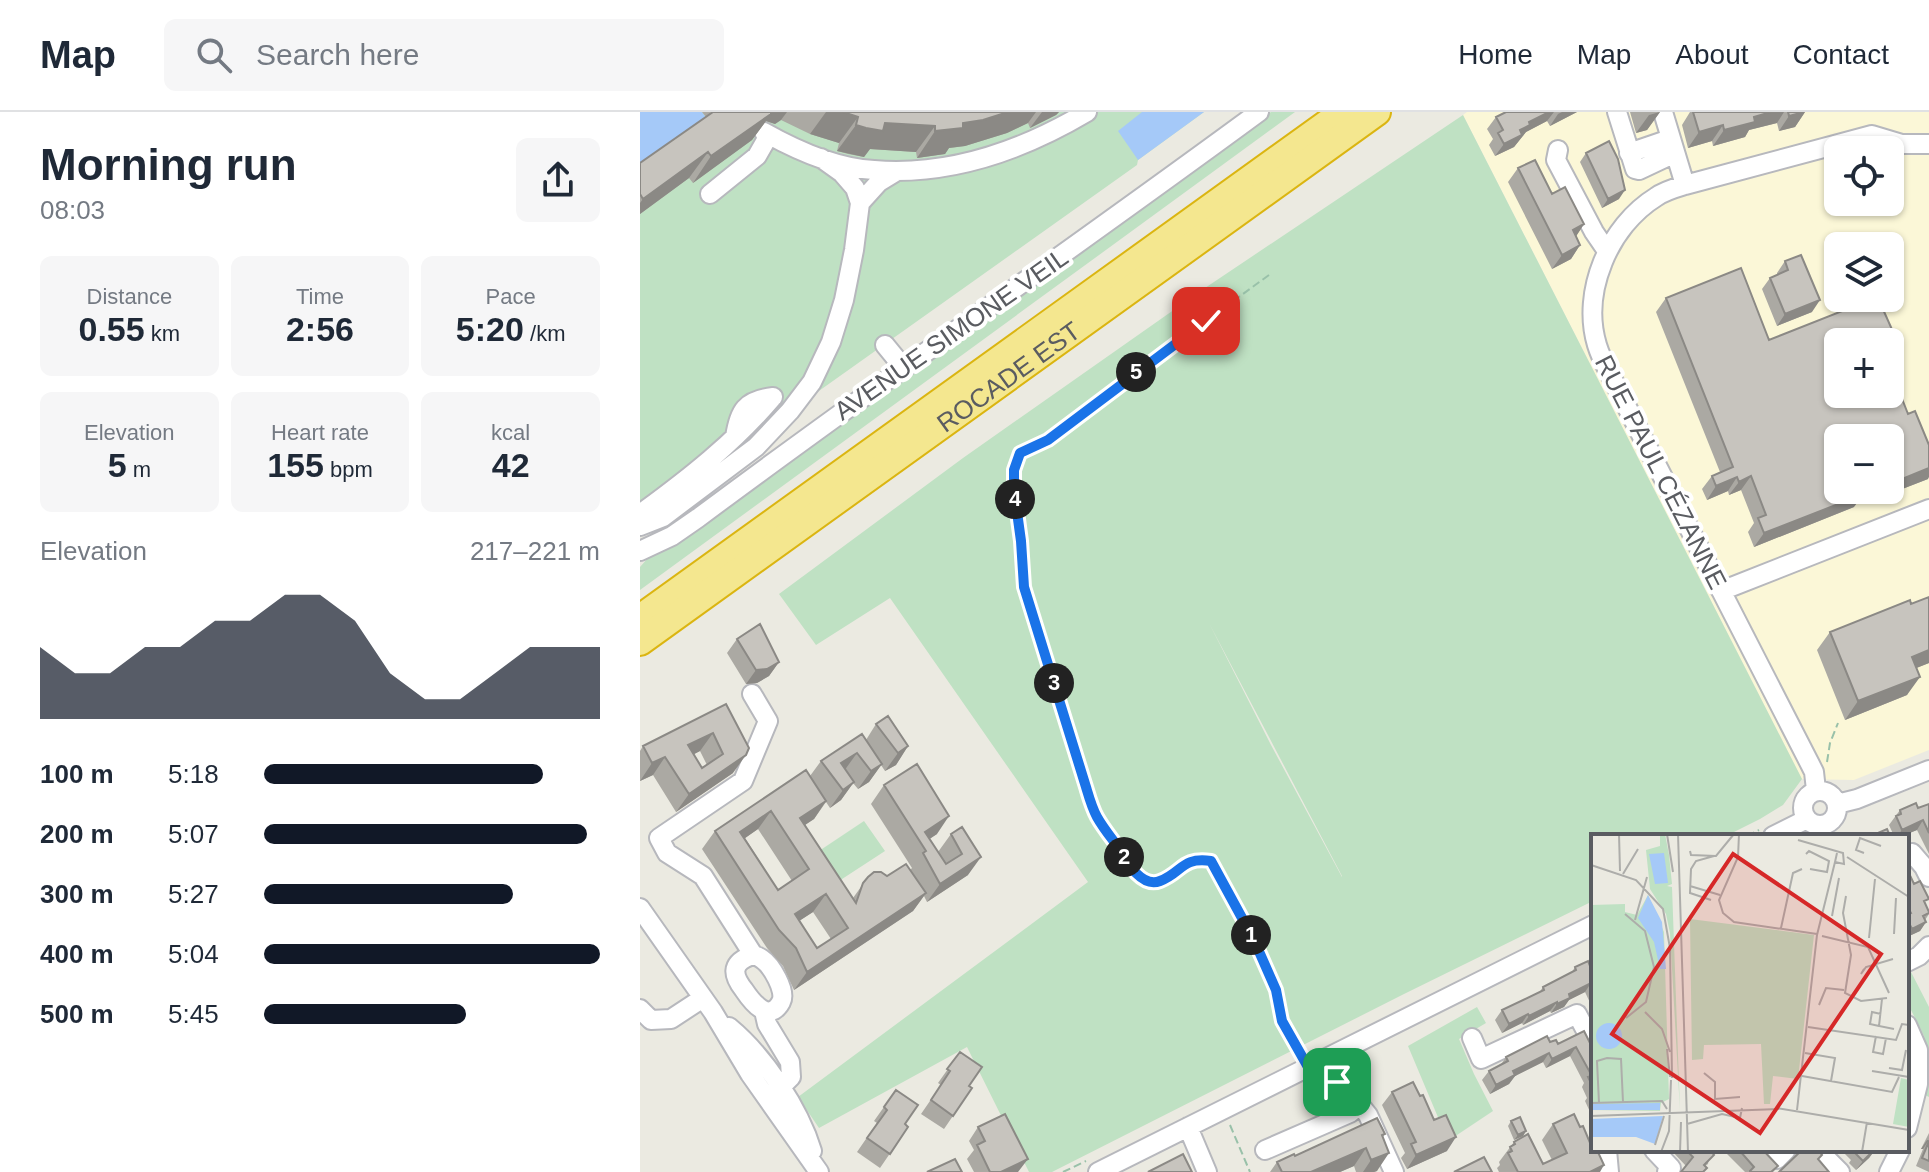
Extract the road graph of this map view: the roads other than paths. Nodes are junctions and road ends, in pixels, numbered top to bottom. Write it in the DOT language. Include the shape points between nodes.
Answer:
graph roads {
  1 [pos="1087,112"];
  2 [pos="1259,112"];
  3 [pos="1343,112"];
  4 [pos="1377,112"];
  5 [pos="1617,112"];
  6 [pos="1663,112"];
  7 [pos="1929,144"];
  8 [pos="1673,146"];
  9 [pos="1558,150"];
  10 [pos="821,158"];
  11 [pos="897,171"];
  12 [pos="1685,185"];
  13 [pos="710,194"];
  14 [pos="860,203"];
  15 [pos="1607,251"];
  16 [pos="885,345"];
  17 [pos="903,367"];
  18 [pos="773,397"];
  19 [pos="756,447"];
  20 [pos="710,461"];
  21 [pos="1929,509"];
  22 [pos="640,514"];
  23 [pos="640,526"];
  24 [pos="640,551"];
  25 [pos="1721,591"];
  26 [pos="640,618"];
  27 [pos="640,642"];
  28 [pos="752,694"];
  29 [pos="1929,770"];
  30 [pos="1816,790"];
  31 [pos="1837,804"];
  32 [pos="1816,827"];
  33 [pos="1783,834"];
  34 [pos="1912,853"];
  35 [pos="1929,877"];
  36 [pos="640,908"];
  37 [pos="1591,926"];
  38 [pos="1929,946"];
  39 [pos="754,956"];
  40 [pos="1909,961"];
  41 [pos="708,1005"];
  42 [pos="640,1009"];
  43 [pos="764,1011"];
  44 [pos="1909,1030"];
  45 [pos="1472,1038"];
  46 [pos="1591,1040"];
  47 [pos="1316,1063"];
  48 [pos="781,1087"];
  49 [pos="1360,1105"];
  50 [pos="1909,1120"];
  51 [pos="1188,1127"];
  52 [pos="1265,1150"];
  53 [pos="1607,1152"];
  54 [pos="1656,1152"];
  55 [pos="1820,1152"];
  56 [pos="1899,1152"];
  57 [pos="820,1172"];
  58 [pos="1098,1172"];
  59 [pos="1207,1172"];
  60 [pos="1394,1172"];
  61 [pos="1609,1172"];
  62 [pos="1667,1172"];
  63 [pos="1840,1172"];
  64 [pos="1889,1172"];
  1 -- 11 [label="street" via="1032,141 973,152 956,166"];
  2 -- 17 [label="street, AVENUE SIMONE VEIL"];
  3 -- 26 [label="highway, ROCADE EST"];
  4 -- 27 [label="highway, ROCADE EST"];
  5 -- 8 [label="street" via="1635,169"];
  6 -- 8 [label="street"];
  7 -- 12 [label="street, RUE PAUL CÉZANNE" via="1902,144 1872,135"];
  8 -- 12 [label="street"];
  9 -- 15 [label="street" via="1556,160"];
  10 -- 11 [label="street"];
  10 -- 13 [label="street" via="766,137 760,153"];
  10 -- 14 [label="street" via="849,180"];
  11 -- 14 [label="street"];
  12 -- 15 [label="street, RUE PAUL CÉZANNE" via="1640,209"];
  14 -- 19 [label="street" via="844,300 831,342 812,382"];
  15 -- 25 [label="street, RUE PAUL CÉZANNE" via="1593,310 1597,344"];
  16 -- 17 [label="street"];
  17 -- 24 [label="street, AVENUE SIMONE VEIL" via="685,527"];
  18 -- 20 [label="street" via="769,413"];
  19 -- 20 [label="street"];
  19 -- 23 [label="street" via="663,517"];
  20 -- 22 [label="street"];
  21 -- 25 [label="street"];
  25 -- 30 [label="street, RUE PAUL CÉZANNE" via="1814,772"];
  28 -- 39 [label="street" via="768,721 743,781 659,838 667,853 703,876"];
  29 -- 31 [label="street"];
  30 -- 31 [label="street" via="1832,795"];
  30 -- 32 [label="street" via="1803,802 1804,814"];
  31 -- 32 [label="street" via="1832,821"];
  32 -- 33 [label="street"];
  34 -- 35 [label="street"];
  36 -- 41 [label="street"];
  37 -- 47 [label="street"];
  38 -- 40 [label="street"];
  39 -- 43 [label="street" via="737,964 735,977"];
  39 -- 43 [label="street" via="765,961 783,990 780,1004"];
  41 -- 42 [label="street" via="671,1019 651,1020"];
  41 -- 48 [label="street"];
  41 -- 57 [label="street"];
  43 -- 48 [label="street" via="792,1070"];
  44 -- 50 [label="street" via="1918,1050 1918,1084"];
  45 -- 46 [label="street" via="1481,1059 1577,1014"];
  47 -- 49 [label="street"];
  47 -- 51 [label="street"];
  48 -- 57 [label="street"];
  49 -- 52 [label="street"];
  49 -- 60 [label="street"];
  51 -- 58 [label="street"];
  51 -- 59 [label="street"];
  53 -- 61 [label="street"];
  54 -- 62 [label="street" via="1671,1168"];
  55 -- 63 [label="street"];
  56 -- 64 [label="street"];
}
